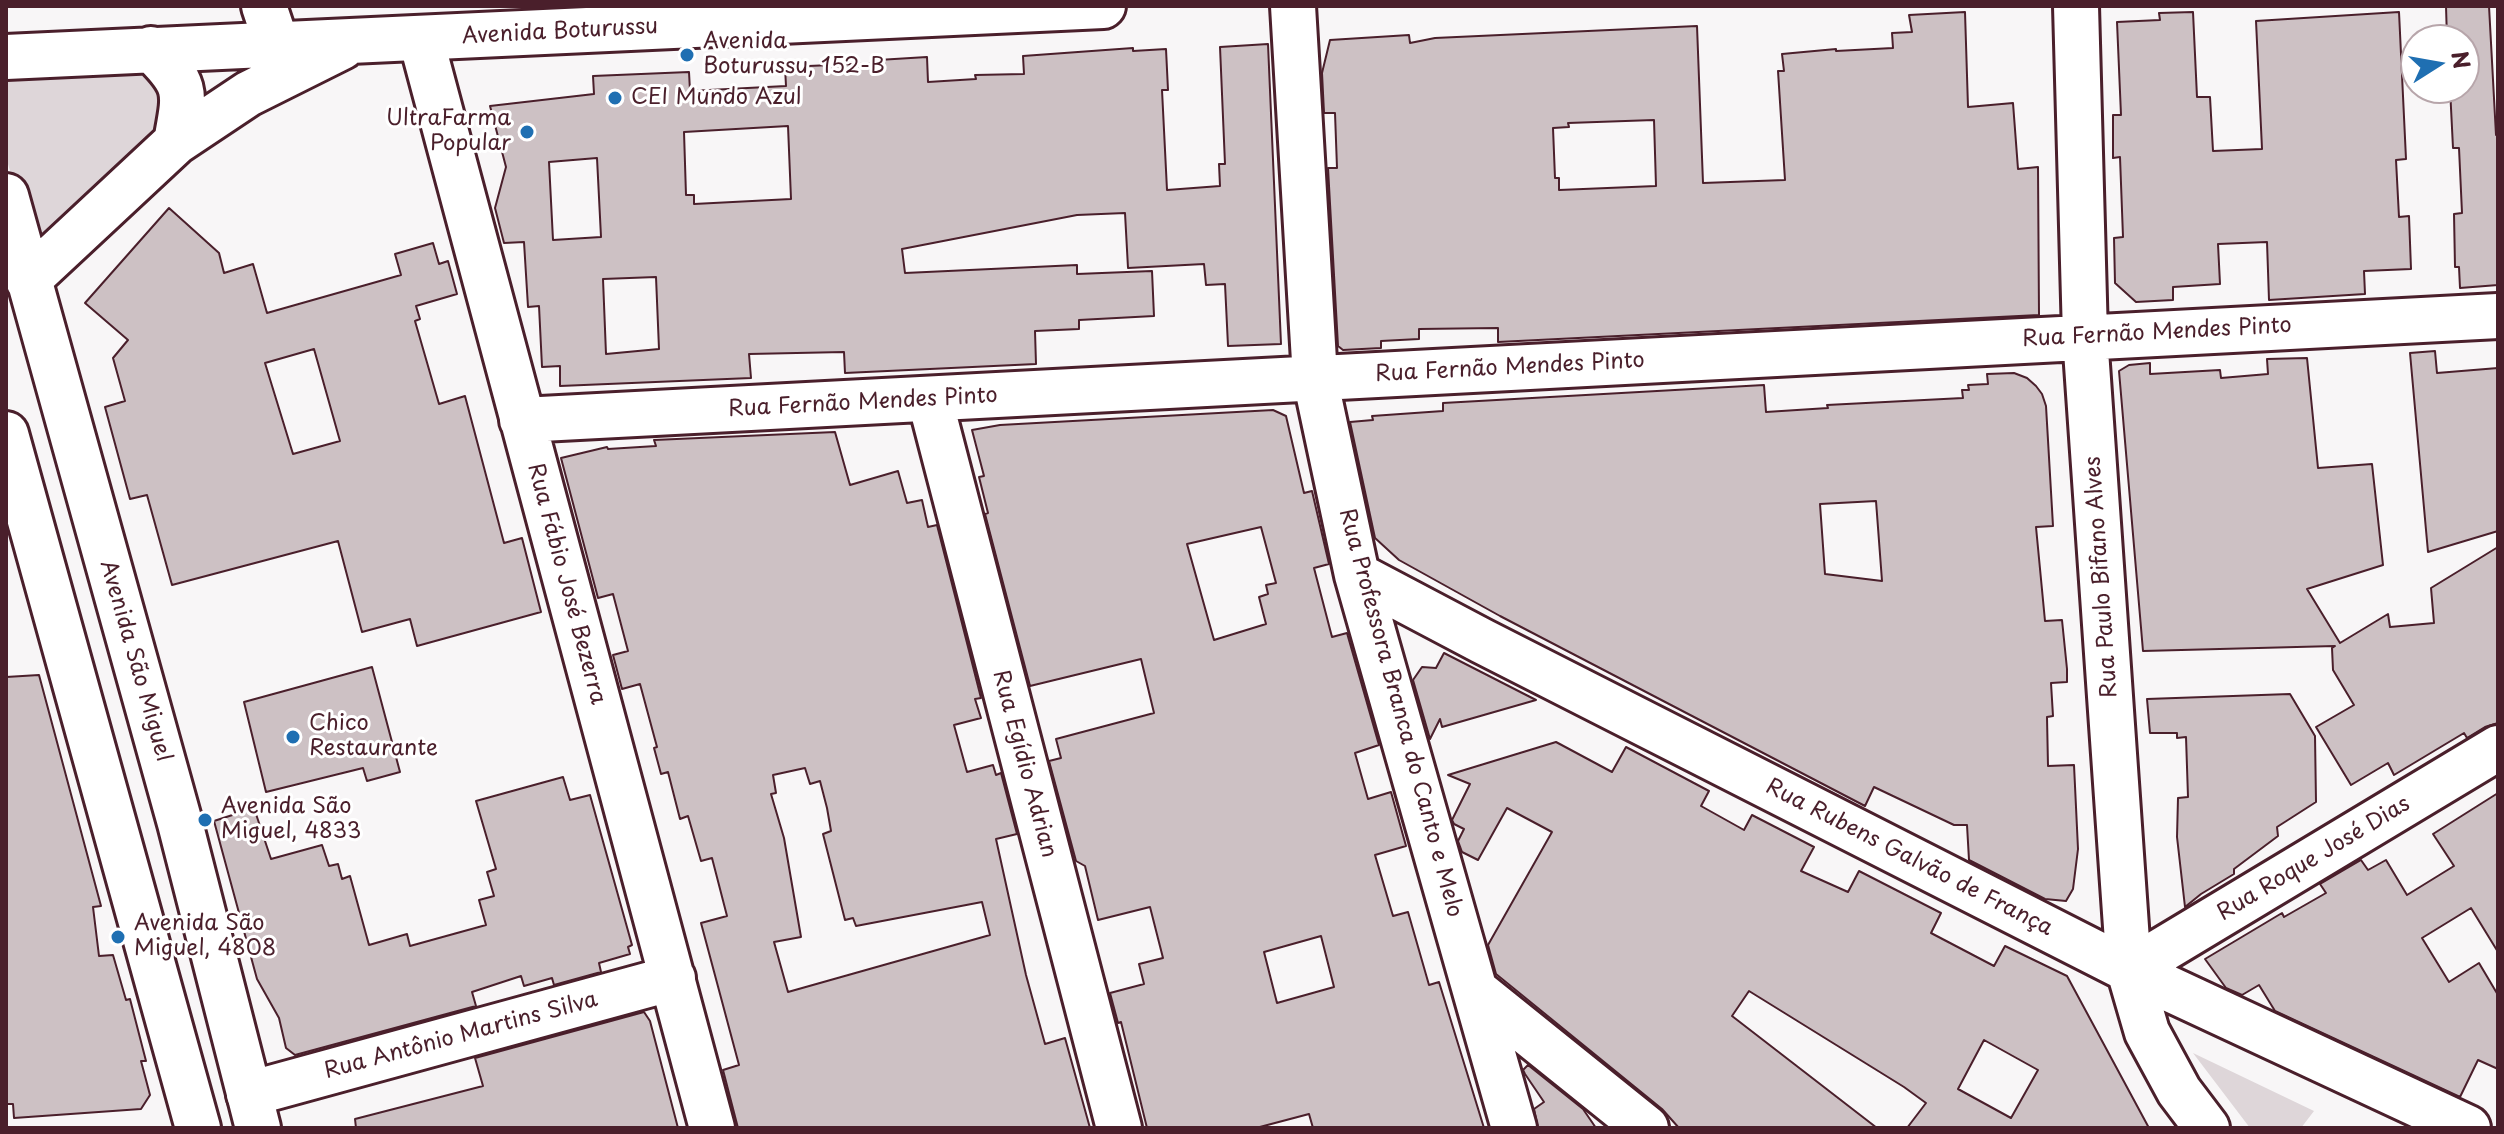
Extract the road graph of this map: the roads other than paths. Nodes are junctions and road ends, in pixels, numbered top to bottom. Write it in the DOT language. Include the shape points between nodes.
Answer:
graph roads {
  1 [pos="1103,6"];
  2 [pos="1293,6"];
  3 [pos="2076,6"];
  4 [pos="779,13"];
  5 [pos="530,20"];
  6 [pos="270,24"];
  7 [pos="421,39"];
  8 [pos="352,42"];
  9 [pos="151,49"];
  10 [pos="6,57"];
  11 [pos="176,142"];
  12 [pos="6,196"];
  13 [pos="17,282"];
  14 [pos="2498,316"];
  15 [pos="2085,336"];
  16 [pos="1315,378"];
  17 [pos="930,400"];
  18 [pos="522,420"];
  19 [pos="6,434"];
  20 [pos="12,483"];
  21 [pos="1357,575"];
  22 [pos="2498,748"];
  23 [pos="2129,970"];
  24 [pos="673,978"];
  25 [pos="1477,992"];
  26 [pos="254,1111"];
  27 [pos="198,1128"];
  28 [pos="712,1128"];
  29 [pos="1119,1128"];
  30 [pos="1514,1128"];
  31 [pos="1646,1128"];
  32 [pos="2207,1128"];
  33 [pos="2468,1128"];
  1 -- 4 [label="street, Avenida Boturussu"];
  2 -- 16 [label="street, Rua Professora Branca do Canto e Melo"];
  3 -- 15 [label="street, Rua Paulo Bifano Alves"];
  4 -- 5 [label="street, Avenida Boturussu"];
  5 -- 7 [label="street, Avenida Boturussu"];
  6 -- 8 [label="street, Avenida Boturussu"];
  6 -- 9 [label="street, Avenida Boturussu"];
  7 -- 8 [label="street, Avenida Boturussu"];
  7 -- 18 [label="street, Rua Fábio José Bezerra"];
  8 -- 11 [label="street, Avenida Boturussu" via="248,94"];
  9 -- 10 [label="street, Avenida Boturussu"];
  9 -- 11 [label="street" via="174,71 181,87"];
  11 -- 13 [label="street, Avenida Boturussu"];
  12 -- 13 [label="street, Avenida São Miguel"];
  13 -- 26 [label="street, Avenida São Miguel" via="180,823"];
  14 -- 15 [label="street, Rua Fernão Mendes Pinto"];
  15 -- 16 [label="street, Rua Fernão Mendes Pinto"];
  15 -- 23 [label="street, Rua Paulo Bifano Alves"];
  16 -- 17 [label="street, Rua Fernão Mendes Pinto"];
  16 -- 21 [label="street, Rua Professora Branca do Canto e Melo"];
  17 -- 18 [label="street, Rua Fernão Mendes Pinto"];
  17 -- 29 [label="street, Rua Egídio Adrian"];
  18 -- 24 [label="street, Rua Fábio José Bezerra"];
  19 -- 20 [label="street"];
  20 -- 27 [label="street"];
  21 -- 23 [label="street, Rua Rubens Galvão de França"];
  21 -- 25 [label="street, Rua Professora Branca do Canto e Melo"];
  22 -- 23 [label="street, Rua Roque José Dias"];
  23 -- 32 [label="street, Rua Paulo Bifano Alves" via="2147,1032 2179,1091"];
  23 -- 33 [label="street, Rua Rubens Galvão de França"];
  24 -- 26 [label="street, Rua Antônio Martins Silva"];
  24 -- 28 [label="street, Rua Fábio José Bezerra"];
  25 -- 30 [label="street, Rua Professora Branca do Canto e Melo"];
  25 -- 31 [label="street"];
}
